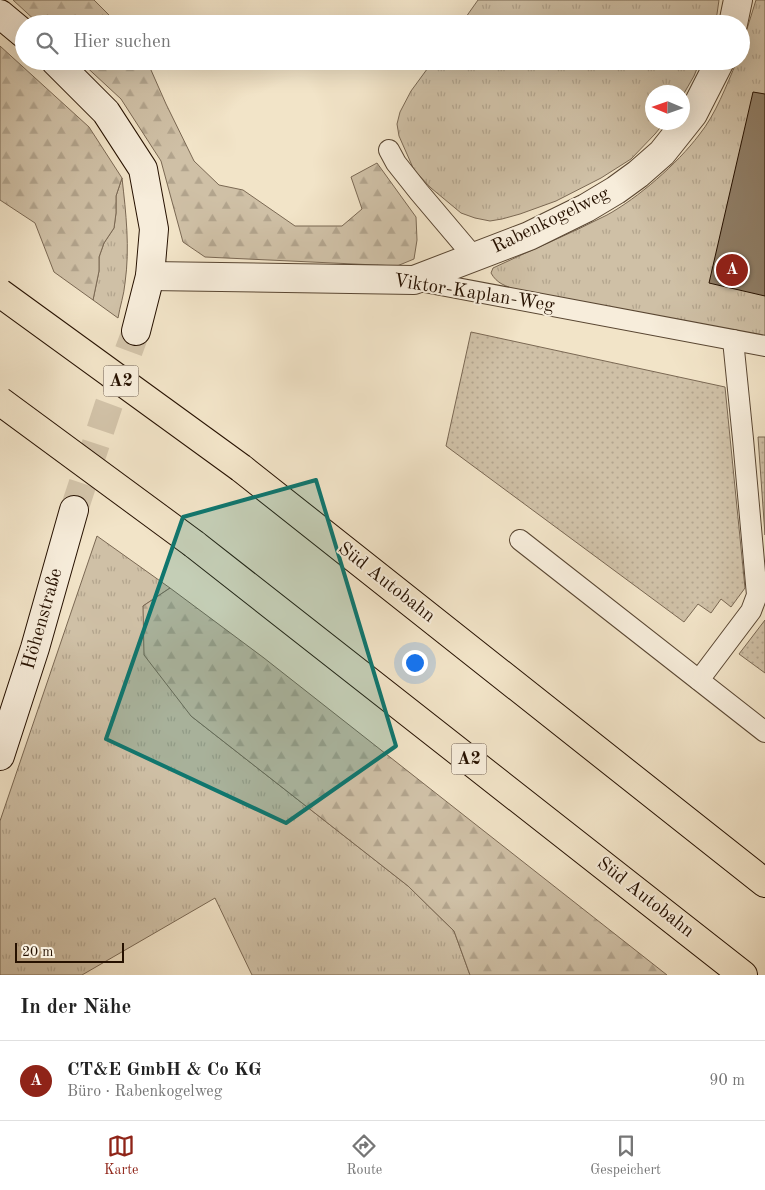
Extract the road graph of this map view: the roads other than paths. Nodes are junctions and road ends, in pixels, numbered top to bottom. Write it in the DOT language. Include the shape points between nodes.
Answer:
graph roads {
  1 [pos="738,0"];
  2 [pos="0,14"];
  3 [pos="735,15"];
  4 [pos="15,26"];
  5 [pos="64,70"];
  6 [pos="715,70"];
  7 [pos="389,150"];
  8 [pos="474,257"];
  9 [pos="150,276"];
  10 [pos="414,280"];
  11 [pos="0,293"];
  12 [pos="136,331"];
  13 [pos="733,340"];
  14 [pos="763,348"];
  15 [pos="0,401"];
  16 [pos="74,510"];
  17 [pos="520,540"];
  18 [pos="699,680"];
  19 [pos="765,732"];
  20 [pos="0,756"];
  21 [pos="765,883"];
  22 [pos="743,975"];
  1 -- 3 [label="street"];
  2 -- 4 [label="street"];
  5 -- 9 [label="street" via="106,112 143,169 154,229"];
  6 -- 8 [label="street, Rabenkogelweg" via="693,114 662,153 638,174 586,208 529,236"];
  7 -- 8 [label="lane" via="413,185"];
  8 -- 10 [label="street, Rabenkogelweg"];
  9 -- 10 [label="street, Viktor-Kaplan-Weg"];
  9 -- 12 [label="street"];
  10 -- 13 [label="lane, Viktor-Kaplan-Weg"];
  11 -- 21 [label="highway, Süd Autobahn / A2, bridge" via="242,468"];
  13 -- 14 [label="lane, Viktor-Kaplan-Weg"];
  13 -- 18 [label="lane" via="757,595 751,611"];
  15 -- 22 [label="highway, Süd Autobahn / A2, bridge" via="194,544"];
  16 -- 20 [label="street, Höhenstraße"];
  17 -- 18 [label="lane"];
  18 -- 19 [label="lane"];
}
